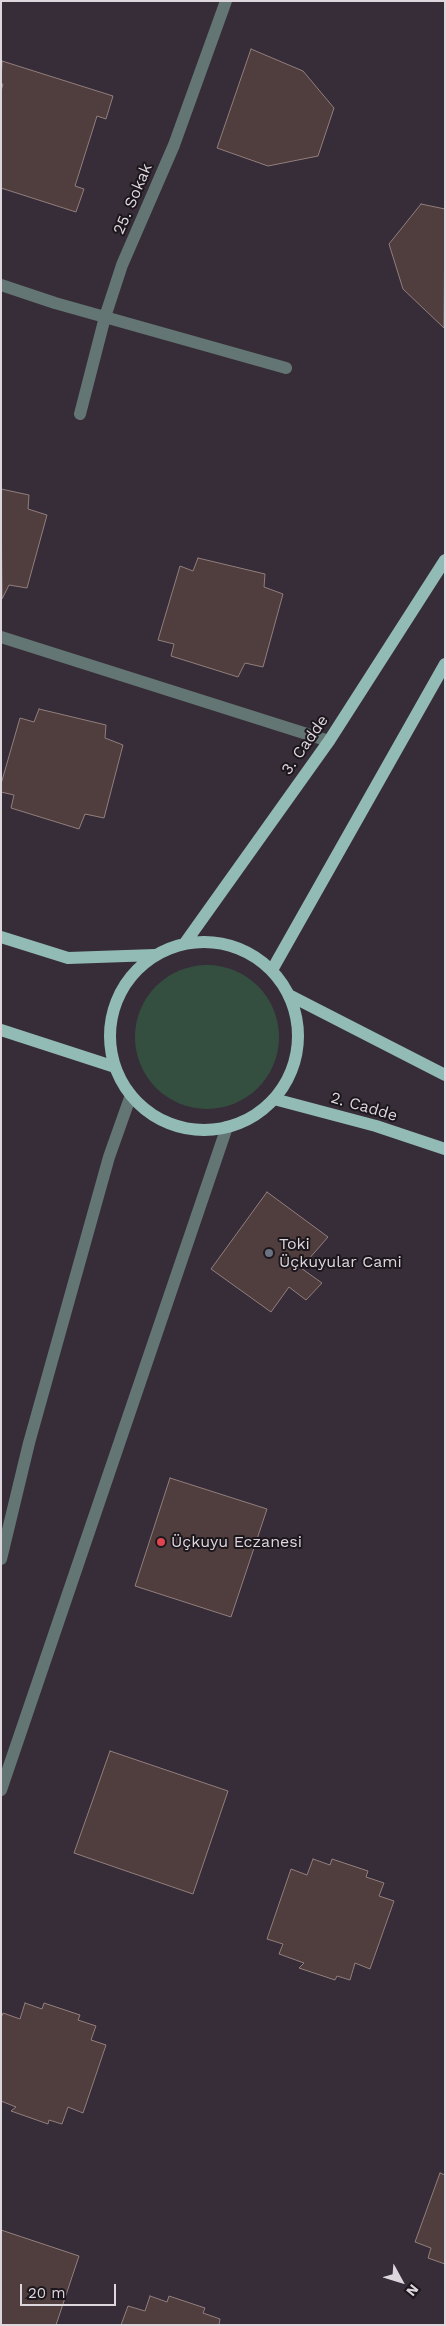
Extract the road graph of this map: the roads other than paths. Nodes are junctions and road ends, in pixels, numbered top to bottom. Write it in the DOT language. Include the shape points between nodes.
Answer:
graph roads {
  1 [pos="226,1"];
  2 [pos="1,285"];
  3 [pos="105,317"];
  4 [pos="286,368"];
  5 [pos="80,414"];
  6 [pos="445,560"];
  7 [pos="1,637"];
  8 [pos="445,664"];
  9 [pos="329,741"];
  10 [pos="1,937"];
  11 [pos="184,943"];
  12 [pos="155,955"];
  13 [pos="272,970"];
  14 [pos="290,994"];
  15 [pos="1,1030"];
  16 [pos="115,1068"];
  17 [pos="445,1075"];
  18 [pos="130,1095"];
  19 [pos="274,1099"];
  20 [pos="227,1127"];
  21 [pos="445,1149"];
  22 [pos="1,1559"];
  23 [pos="1,1790"];
  1 -- 3 [label="street, 25. Sokak" via="174,144 122,266"];
  2 -- 3 [label="street"];
  3 -- 4 [label="street"];
  3 -- 5 [label="street, 25. Sokak"];
  6 -- 9 [label="main road, 3. Cadde"];
  7 -- 9 [label="street"];
  8 -- 13 [label="main road"];
  9 -- 11 [label="main road, 3. Cadde"];
  10 -- 12 [label="main road" via="68,958"];
  11 -- 12 [label="main road"];
  11 -- 13 [label="main road" via="216,942 247,951"];
  12 -- 16 [label="main road" via="131,976 115,1004 110,1036"];
  13 -- 14 [label="main road"];
  14 -- 17 [label="main road"];
  14 -- 19 [label="main road" via="298,1021 298,1049 289,1076"];
  15 -- 16 [label="main road"];
  16 -- 18 [label="main road"];
  18 -- 20 [label="main road" via="150,1114 174,1125 200,1130"];
  18 -- 22 [label="street" via="109,1157"];
  19 -- 20 [label="main road" via="253,1117"];
  19 -- 21 [label="main road, 2. Cadde" via="376,1126"];
  20 -- 23 [label="street"];
}
